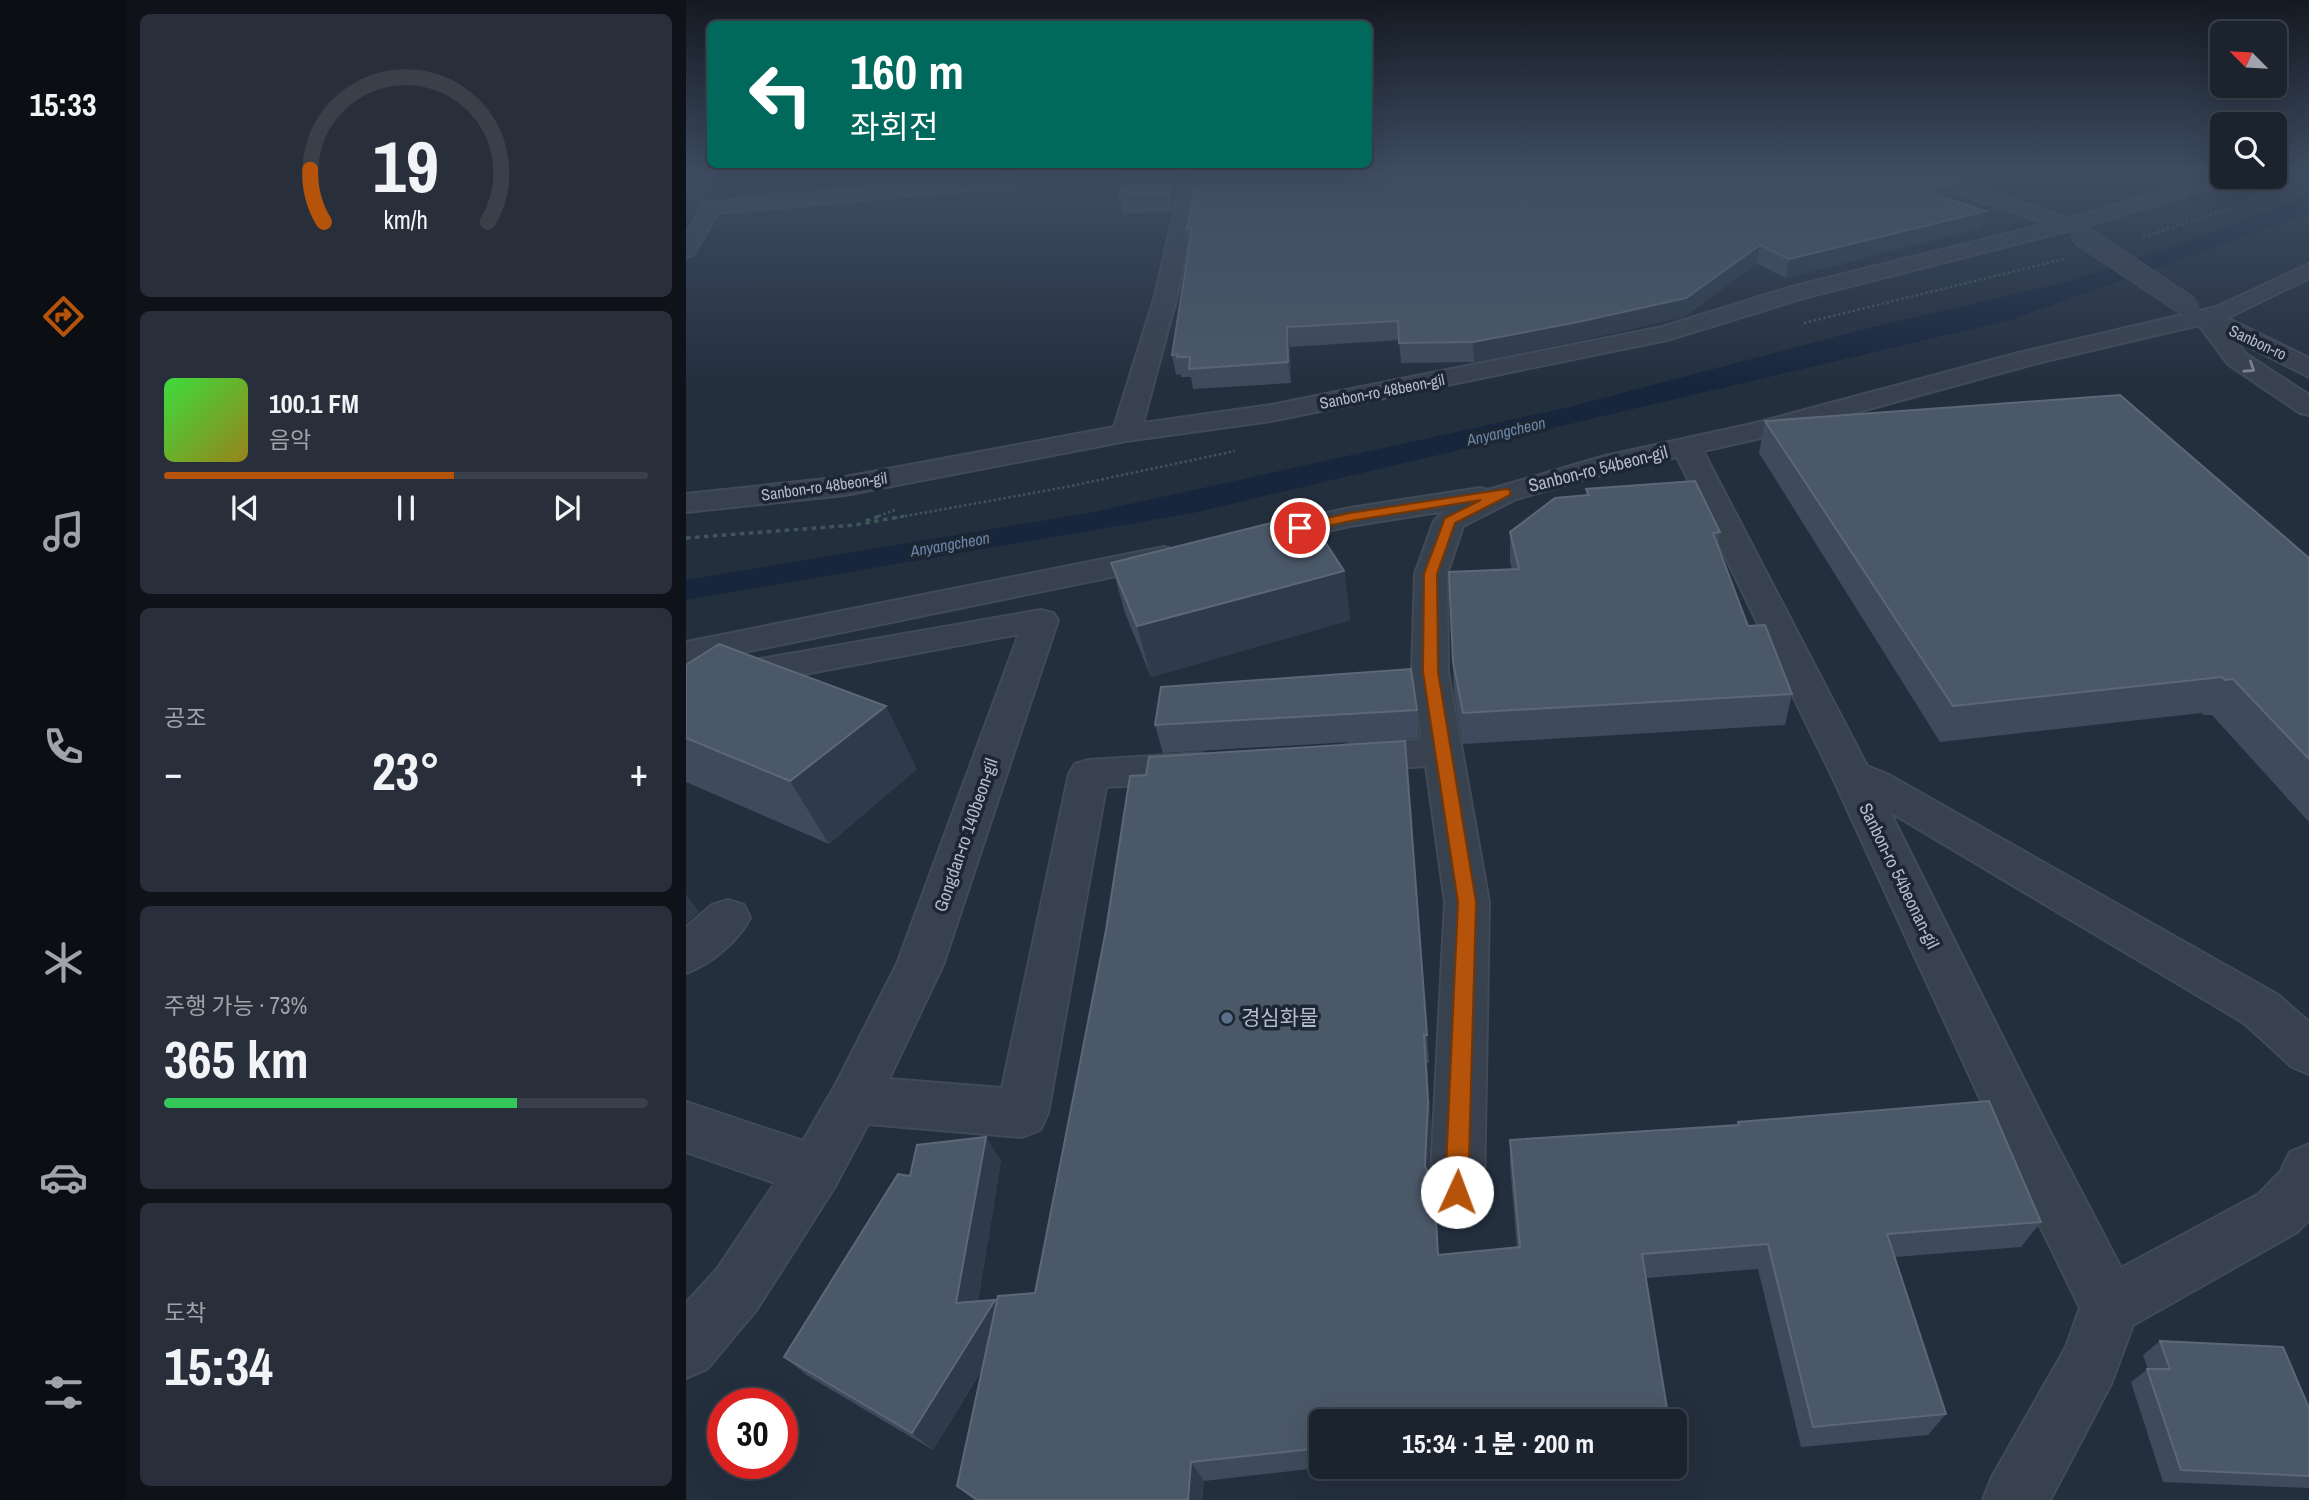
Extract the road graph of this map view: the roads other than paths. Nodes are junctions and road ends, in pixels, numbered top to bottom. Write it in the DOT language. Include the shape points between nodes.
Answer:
graph roads {
  1 [pos="1177,244"];
  2 [pos="2013,244"];
  3 [pos="2096,244"];
  4 [pos="2309,270"];
  5 [pos="2197,312"];
  6 [pos="2309,348"];
  7 [pos="2284,353"];
  8 [pos="2309,369"];
  9 [pos="2309,407"];
  10 [pos="1126,433"];
  11 [pos="1686,446"];
  12 [pos="1506,493"];
  13 [pos="686,503"];
  14 [pos="1231,543"];
  15 [pos="1191,551"];
  16 [pos="1043,601"];
  17 [pos="686,653"];
  18 [pos="686,684"];
  19 [pos="1443,751"];
  20 [pos="1320,759"];
  21 [pos="1238,765"];
  22 [pos="1852,776"];
  23 [pos="728,918"];
  24 [pos="686,954"];
  25 [pos="2309,1052"];
  26 [pos="855,1100"];
  27 [pos="686,1126"];
  28 [pos="815,1170"];
  29 [pos="2309,1170"];
  30 [pos="1457,1192"];
  31 [pos="2110,1306"];
  32 [pos="686,1348"];
  33 [pos="2015,1500"];
  1 -- 10 [label="street"];
  2 -- 10 [label="street, Sanbon-ro 48beon-gil" via="1799,292 1667,333 1271,413"];
  3 -- 5 [label="street, bridge"];
  4 -- 5 [label="street, Sanbon-ro 54beon-gil" via="2224,312"];
  5 -- 7 [label="street, Sanbon-ro"];
  5 -- 9 [label="street, Sanbon-ro, one-way" via="2237,359"];
  5 -- 11 [label="street, Sanbon-ro 54beon-gil"];
  6 -- 7 [label="street"];
  7 -- 8 [label="street, Sanbon-ro"];
  10 -- 13 [label="street, Sanbon-ro 48beon-gil" via="845,486"];
  11 -- 12 [label="street, Sanbon-ro 54beon-gil"];
  11 -- 22 [label="street, Sanbon-ro 54beonan-gil"];
  12 -- 14 [label="street" via="1350,517"];
  12 -- 19 [label="street, Sanbon-ro 54beon-gil" via="1450,521 1431,574 1430,672"];
  15 -- 16 [label="street"];
  16 -- 17 [label="street"];
  16 -- 18 [label="street"];
  16 -- 26 [label="street, Gongdan-ro 140beon-gil" via="920,965"];
  19 -- 20 [label="street"];
  19 -- 30 [label="street, Sanbon-ro 54beon-gil" via="1467,902"];
  21 -- 26 [label="street" via="1089,774 1022,1113"];
  22 -- 25 [label="street" via="1970,839 2261,1009"];
  22 -- 31 [label="street, Sanbon-ro 54beonan-gil"];
  23 -- 24 [label="street"];
  26 -- 28 [label="street, Gongdan-ro 140beon-gil"];
  27 -- 28 [label="street"];
  28 -- 32 [label="street, Gongdan-ro 140beon-gil" via="737,1289"];
  29 -- 31 [label="street" via="2300,1190 2278,1213"];
  31 -- 33 [label="street" via="2090,1363"];
}
